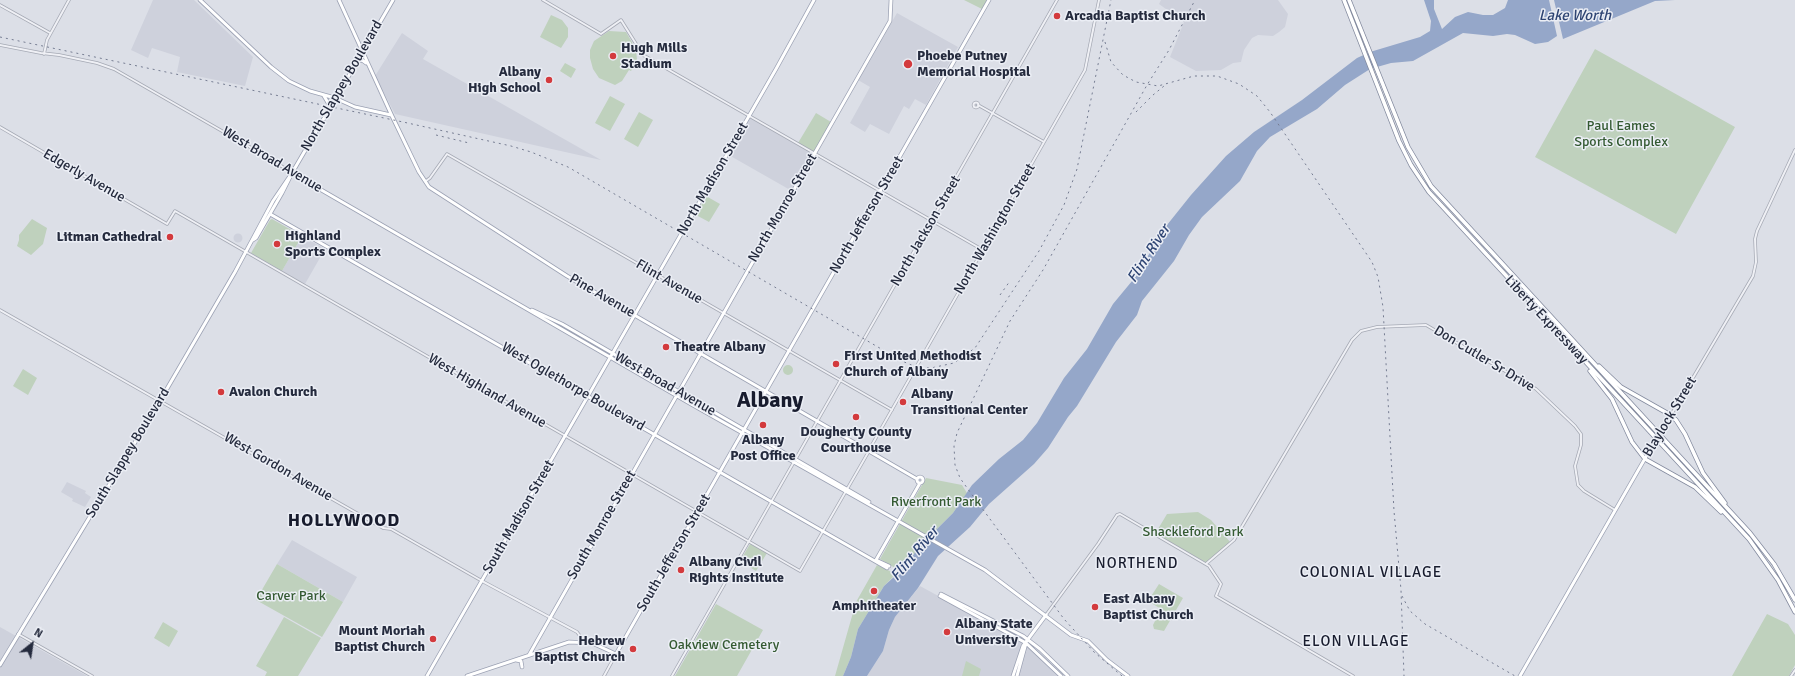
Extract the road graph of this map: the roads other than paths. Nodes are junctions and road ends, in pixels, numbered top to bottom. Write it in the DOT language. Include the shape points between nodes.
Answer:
graph roads {
  1 [pos="69,0"];
  2 [pos="200,0"];
  3 [pos="339,0"];
  4 [pos="393,0"];
  5 [pos="543,0"];
  6 [pos="814,0"];
  7 [pos="891,0"];
  8 [pos="989,0"];
  9 [pos="1057,0"];
  10 [pos="1100,0"];
  11 [pos="1344,0"];
  12 [pos="1349,0"];
  13 [pos="0,4"];
  14 [pos="50,33"];
  15 [pos="0,45"];
  16 [pos="362,52"];
  17 [pos="44,54"];
  18 [pos="356,62"];
  19 [pos="367,64"];
  20 [pos="322,95"];
  21 [pos="335,98"];
  22 [pos="978,105"];
  23 [pos="330,106"];
  24 [pos="993,113"];
  25 [pos="391,115"];
  26 [pos="749,116"];
  27 [pos="0,127"];
  28 [pos="1044,142"];
  29 [pos="1795,150"];
  30 [pos="814,153"];
  31 [pos="292,173"];
  32 [pos="424,181"];
  33 [pos="880,191"];
  34 [pos="270,207"];
  35 [pos="175,211"];
  36 [pos="270,214"];
  37 [pos="264,217"];
  38 [pos="932,221"];
  39 [pos="252,240"];
  40 [pos="983,250"];
  41 [pos="246,252"];
  42 [pos="658,275"];
  43 [pos="0,310"];
  44 [pos="531,310"];
  45 [pos="724,313"];
  46 [pos="635,315"];
  47 [pos="1566,334"];
  48 [pos="790,351"];
  49 [pos="1575,351"];
  50 [pos="701,353"];
  51 [pos="613,354"];
  52 [pos="611,357"];
  53 [pos="841,380"];
  54 [pos="767,391"];
  55 [pos="679,392"];
  56 [pos="677,395"];
  57 [pos="589,396"];
  58 [pos="160,401"];
  59 [pos="892,410"];
  60 [pos="1671,415"];
  61 [pos="818,421"];
  62 [pos="744,431"];
  63 [pos="654,434"];
  64 [pos="566,436"];
  65 [pos="869,451"];
  66 [pos="1645,459"];
  67 [pos="795,461"];
  68 [pos="721,472"];
  69 [pos="631,474"];
  70 [pos="846,490"];
  71 [pos="772,502"];
  72 [pos="1615,510"];
  73 [pos="698,512"];
  74 [pos="900,521"];
  75 [pos="1741,523"];
  76 [pos="823,531"];
  77 [pos="1749,539"];
  78 [pos="749,541"];
  79 [pos="876,560"];
  80 [pos="1207,564"];
  81 [pos="888,567"];
  82 [pos="800,571"];
  83 [pos="482,581"];
  84 [pos="1795,600"];
  85 [pos="1795,612"];
  86 [pos="974,614"];
  87 [pos="1046,615"];
  88 [pos="550,617"];
  89 [pos="996,621"];
  90 [pos="18,634"];
  91 [pos="1028,639"];
  92 [pos="581,642"];
  93 [pos="535,643"];
  94 [pos="1026,643"];
  95 [pos="1034,650"];
  96 [pos="541,651"];
  97 [pos="1024,653"];
  98 [pos="616,654"];
  99 [pos="529,655"];
  100 [pos="514,660"];
  101 [pos="0,665"];
  102 [pos="522,667"];
  103 [pos="1795,670"];
  104 [pos="92,676"];
  105 [pos="427,676"];
  106 [pos="467,676"];
  107 [pos="604,676"];
  108 [pos="672,676"];
  109 [pos="1013,676"];
  110 [pos="1017,676"];
  111 [pos="1061,676"];
  112 [pos="1068,676"];
  113 [pos="1128,676"];
  114 [pos="1353,676"];
  115 [pos="1520,676"];
  116 [pos="1791,676"];
  1 -- 14 [label="street"];
  2 -- 20 [label="main road" via="281,75 300,87"];
  3 -- 16 [label="main road, Pine Avenue"];
  4 -- 16 [label="main road, North Slappey Boulevard"];
  5 -- 26 [label="street" via="601,34 621,20 643,55"];
  6 -- 26 [label="main road, North Madison Street"];
  7 -- 30 [label="main road, North Monroe Street" via="890,21"];
  8 -- 33 [label="main road, North Jefferson Street"];
  9 -- 24 [label="street, North Jackson Street"];
  10 -- 28 [label="street, North Washington Street" via="1086,67"];
  11 -- 49 [label="highway, Liberty Expressway" via="1408,159 1429,192"];
  12 -- 47 [label="highway, Liberty Expressway" via="1410,151 1432,186"];
  13 -- 14 [label="street"];
  14 -- 17 [label="street"];
  15 -- 17 [label="street, West Broad Avenue"];
  16 -- 18 [label="main road, North Slappey Boulevard"];
  16 -- 19 [label="main road, Pine Avenue"];
  17 -- 31 [label="street, West Broad Avenue" via="97,63 114,69 274,160"];
  18 -- 19 [label="main road" via="362,60"];
  18 -- 21 [label="main road, North Slappey Boulevard"];
  19 -- 25 [label="main road, Pine Avenue"];
  20 -- 21 [label="main road"];
  20 -- 23 [label="main road"];
  21 -- 23 [label="main road, North Slappey Boulevard"];
  21 -- 25 [label="main road" via="355,107"];
  22 -- 24 [label="street"];
  23 -- 31 [label="main road, North Slappey Boulevard"];
  24 -- 28 [label="street"];
  24 -- 38 [label="street, North Jackson Street"];
  25 -- 32 [label="main road, Pine Avenue"];
  26 -- 30 [label="street"];
  26 -- 42 [label="main road, North Madison Street"];
  27 -- 35 [label="street, Edgerly Avenue" via="167,224"];
  28 -- 40 [label="street, North Washington Street"];
  29 -- 60 [label="street, Blaylock Street" via="1757,231 1753,276"];
  30 -- 33 [label="street"];
  30 -- 45 [label="main road, North Monroe Street"];
  31 -- 34 [label="main road, North Slappey Boulevard"];
  31 -- 36 [label="main road, North Slappey Boulevard"];
  31 -- 44 [label="main road, West Broad Avenue"];
  32 -- 42 [label="street, Flint Avenue" via="430,178 447,154"];
  32 -- 46 [label="main road, Pine Avenue" via="432,189 521,246"];
  33 -- 38 [label="street"];
  33 -- 48 [label="main road, North Jefferson Street"];
  34 -- 36 [label="main road"];
  34 -- 37 [label="main road, South Slappey Boulevard"];
  35 -- 41 [label="street, West Highland Avenue"];
  36 -- 37 [label="main road"];
  36 -- 39 [label="main road, South Slappey Boulevard" via="256,238"];
  36 -- 57 [label="main road, West Oglethorpe Boulevard"];
  37 -- 39 [label="main road, South Slappey Boulevard"];
  38 -- 40 [label="street"];
  38 -- 53 [label="street, North Jackson Street"];
  39 -- 41 [label="main road, South Slappey Boulevard"];
  40 -- 59 [label="street, North Washington Street"];
  41 -- 58 [label="main road, South Slappey Boulevard"];
  41 -- 64 [label="street, West Highland Avenue"];
  42 -- 45 [label="street, Flint Avenue"];
  42 -- 46 [label="main road, North Madison Street"];
  43 -- 58 [label="street, West Gordon Avenue"];
  44 -- 51 [label="main road, West Broad Avenue"];
  44 -- 52 [label="main road, West Broad Avenue"];
  45 -- 48 [label="street, Flint Avenue"];
  45 -- 50 [label="main road, North Monroe Street"];
  46 -- 50 [label="main road, Pine Avenue"];
  46 -- 51 [label="main road, North Madison Street"];
  47 -- 60 [label="highway" via="1621,387"];
  47 -- 75 [label="highway, Liberty Expressway"];
  48 -- 53 [label="street, Flint Avenue"];
  48 -- 54 [label="main road, North Jefferson Street"];
  49 -- 66 [label="highway" via="1612,399 1632,442"];
  49 -- 77 [label="highway, Liberty Expressway"];
  50 -- 54 [label="main road, Pine Avenue"];
  50 -- 55 [label="main road, North Monroe Street"];
  51 -- 52 [label="main road, North Madison Street"];
  51 -- 55 [label="main road, West Broad Avenue"];
  52 -- 56 [label="main road, West Broad Avenue"];
  52 -- 57 [label="main road, South Madison Street"];
  53 -- 59 [label="street, Flint Avenue"];
  53 -- 61 [label="street, North Jackson Street"];
  54 -- 61 [label="main road, Pine Avenue"];
  54 -- 62 [label="main road, North Jefferson Street"];
  55 -- 56 [label="main road, North Monroe Street"];
  55 -- 62 [label="main road, West Broad Avenue"];
  56 -- 62 [label="main road, West Broad Avenue"];
  56 -- 63 [label="main road, South Monroe Street"];
  57 -- 63 [label="main road, West Oglethorpe Boulevard"];
  57 -- 64 [label="main road, South Madison Street"];
  58 -- 83 [label="street, West Gordon Avenue" via="382,528 391,529"];
  58 -- 90 [label="main road, South Slappey Boulevard"];
  59 -- 65 [label="street, North Washington Street"];
  60 -- 66 [label="main road, Blaylock Street, bridge"];
  60 -- 75 [label="highway" via="1685,434 1704,475"];
  61 -- 65 [label="main road, Pine Avenue"];
  61 -- 67 [label="street, North Jackson Street"];
  62 -- 67 [label="main road, West Broad Avenue"];
  62 -- 68 [label="main road, South Jefferson Street"];
  63 -- 68 [label="main road, West Oglethorpe Boulevard"];
  63 -- 69 [label="main road, South Monroe Street"];
  64 -- 69 [label="street, West Highland Avenue"];
  64 -- 83 [label="main road, South Madison Street"];
  65 -- 70 [label="street, North Washington Street"];
  65 -- 74 [label="main road, Pine Avenue" via="923,481"];
  66 -- 72 [label="main road, Blaylock Street"];
  66 -- 77 [label="highway" via="1698,489"];
  67 -- 70 [label="main road, West Broad Avenue"];
  67 -- 71 [label="street, North Jackson Street"];
  68 -- 71 [label="main road, West Oglethorpe Boulevard"];
  68 -- 73 [label="main road, South Jefferson Street"];
  69 -- 73 [label="street, West Highland Avenue"];
  69 -- 88 [label="main road, South Monroe Street"];
  70 -- 74 [label="main road, West Broad Avenue"];
  70 -- 76 [label="street, North Washington Street"];
  71 -- 76 [label="main road, West Oglethorpe Boulevard"];
  71 -- 78 [label="street, North Jackson Street"];
  72 -- 80 [label="street, Don Cutler Sr Drive" via="1579,486 1575,466 1581,445 1581,434 1536,389 1426,325 1377,327 1361,331 1352,340 1234,540"];
  72 -- 115 [label="main road, Blaylock Street"];
  73 -- 78 [label="street, West Highland Avenue"];
  73 -- 98 [label="main road, South Jefferson Street"];
  74 -- 79 [label="main road"];
  74 -- 87 [label="main road, West Broad Avenue" via="999,579"];
  75 -- 84 [label="highway, Liberty Expressway" via="1774,564"];
  76 -- 79 [label="main road, West Oglethorpe Boulevard"];
  76 -- 82 [label="street, North Washington Street"];
  77 -- 85 [label="highway, Liberty Expressway" via="1778,580"];
  78 -- 82 [label="street, West Highland Avenue"];
  78 -- 108 [label="street, North Jackson Street"];
  79 -- 81 [label="main road, West Oglethorpe Boulevard"];
  80 -- 87 [label="street" via="1117,515"];
  80 -- 114 [label="street" via="1220,582 1216,596"];
  83 -- 88 [label="street, West Gordon Avenue"];
  83 -- 105 [label="main road, South Madison Street"];
  86 -- 89 [label="main road"];
  86 -- 89 [label="main road" via="940,595"];
  86 -- 94 [label="main road"];
  87 -- 91 [label="main road"];
  87 -- 113 [label="main road, West Broad Avenue" via="1071,635 1088,641"];
  88 -- 92 [label="street, West Gordon Avenue" via="577,632"];
  88 -- 93 [label="main road, South Monroe Street"];
  89 -- 91 [label="main road"];
  90 -- 101 [label="main road, South Slappey Boulevard"];
  90 -- 104 [label="street"];
  91 -- 94 [label="main road"];
  91 -- 112 [label="main road"];
  92 -- 96 [label="main road" via="566,643"];
  92 -- 98 [label="main road" via="595,644"];
  93 -- 96 [label="main road" via="535,648"];
  93 -- 99 [label="main road, South Monroe Street"];
  94 -- 95 [label="main road"];
  94 -- 97 [label="main road"];
  94 -- 109 [label="main road"];
  95 -- 97 [label="main road"];
  95 -- 111 [label="main road"];
  96 -- 99 [label="main road"];
  97 -- 110 [label="main road"];
  98 -- 107 [label="street, South Jefferson Street"];
  99 -- 100 [label="main road"];
  100 -- 102 [label="main road" via="521,661"];
  100 -- 106 [label="main road"];
  103 -- 116 [label="street"];
}
